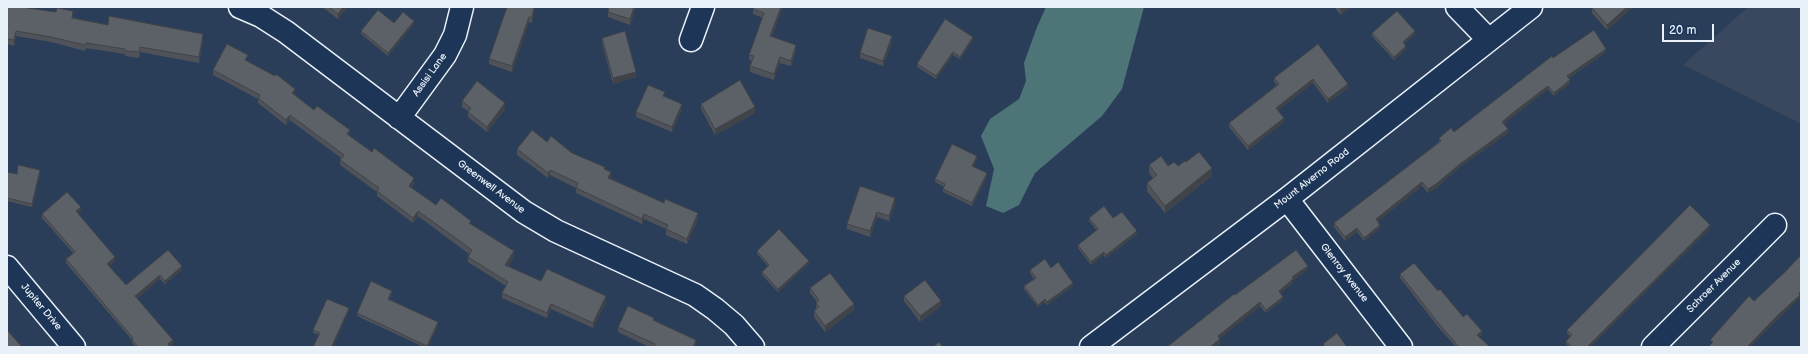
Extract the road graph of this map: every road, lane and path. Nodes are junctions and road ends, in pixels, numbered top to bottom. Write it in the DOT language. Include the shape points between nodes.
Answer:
graph roads {
  1 [pos="240,7"];
  2 [pos="462,7"];
  3 [pos="703,7"];
  4 [pos="1457,7"];
  5 [pos="1530,7"];
  6 [pos="1488,39"];
  7 [pos="691,40"];
  8 [pos="398,118"];
  9 [pos="1287,199"];
  10 [pos="1774,225"];
  11 [pos="7,267"];
  12 [pos="74,347"];
  13 [pos="752,347"];
  14 [pos="1091,347"];
  15 [pos="1401,347"];
  16 [pos="1653,347"];
  1 -- 8 [label="street, Greenwell Avenue" via="261,16 286,32"];
  2 -- 8 [label="street, Assisi Lane" via="455,36 445,55"];
  3 -- 7 [label="street"];
  4 -- 6 [label="street"];
  5 -- 6 [label="street, Mount Alverno Road"];
  6 -- 9 [label="street, Mount Alverno Road"];
  8 -- 13 [label="street, Greenwell Avenue" via="524,212 556,231 695,295 734,325"];
  9 -- 14 [label="street, Mount Alverno Road"];
  9 -- 15 [label="street, Glenroy Avenue"];
  10 -- 16 [label="street, Schroer Avenue"];
  11 -- 12 [label="street, Jupiter Drive"];
}
